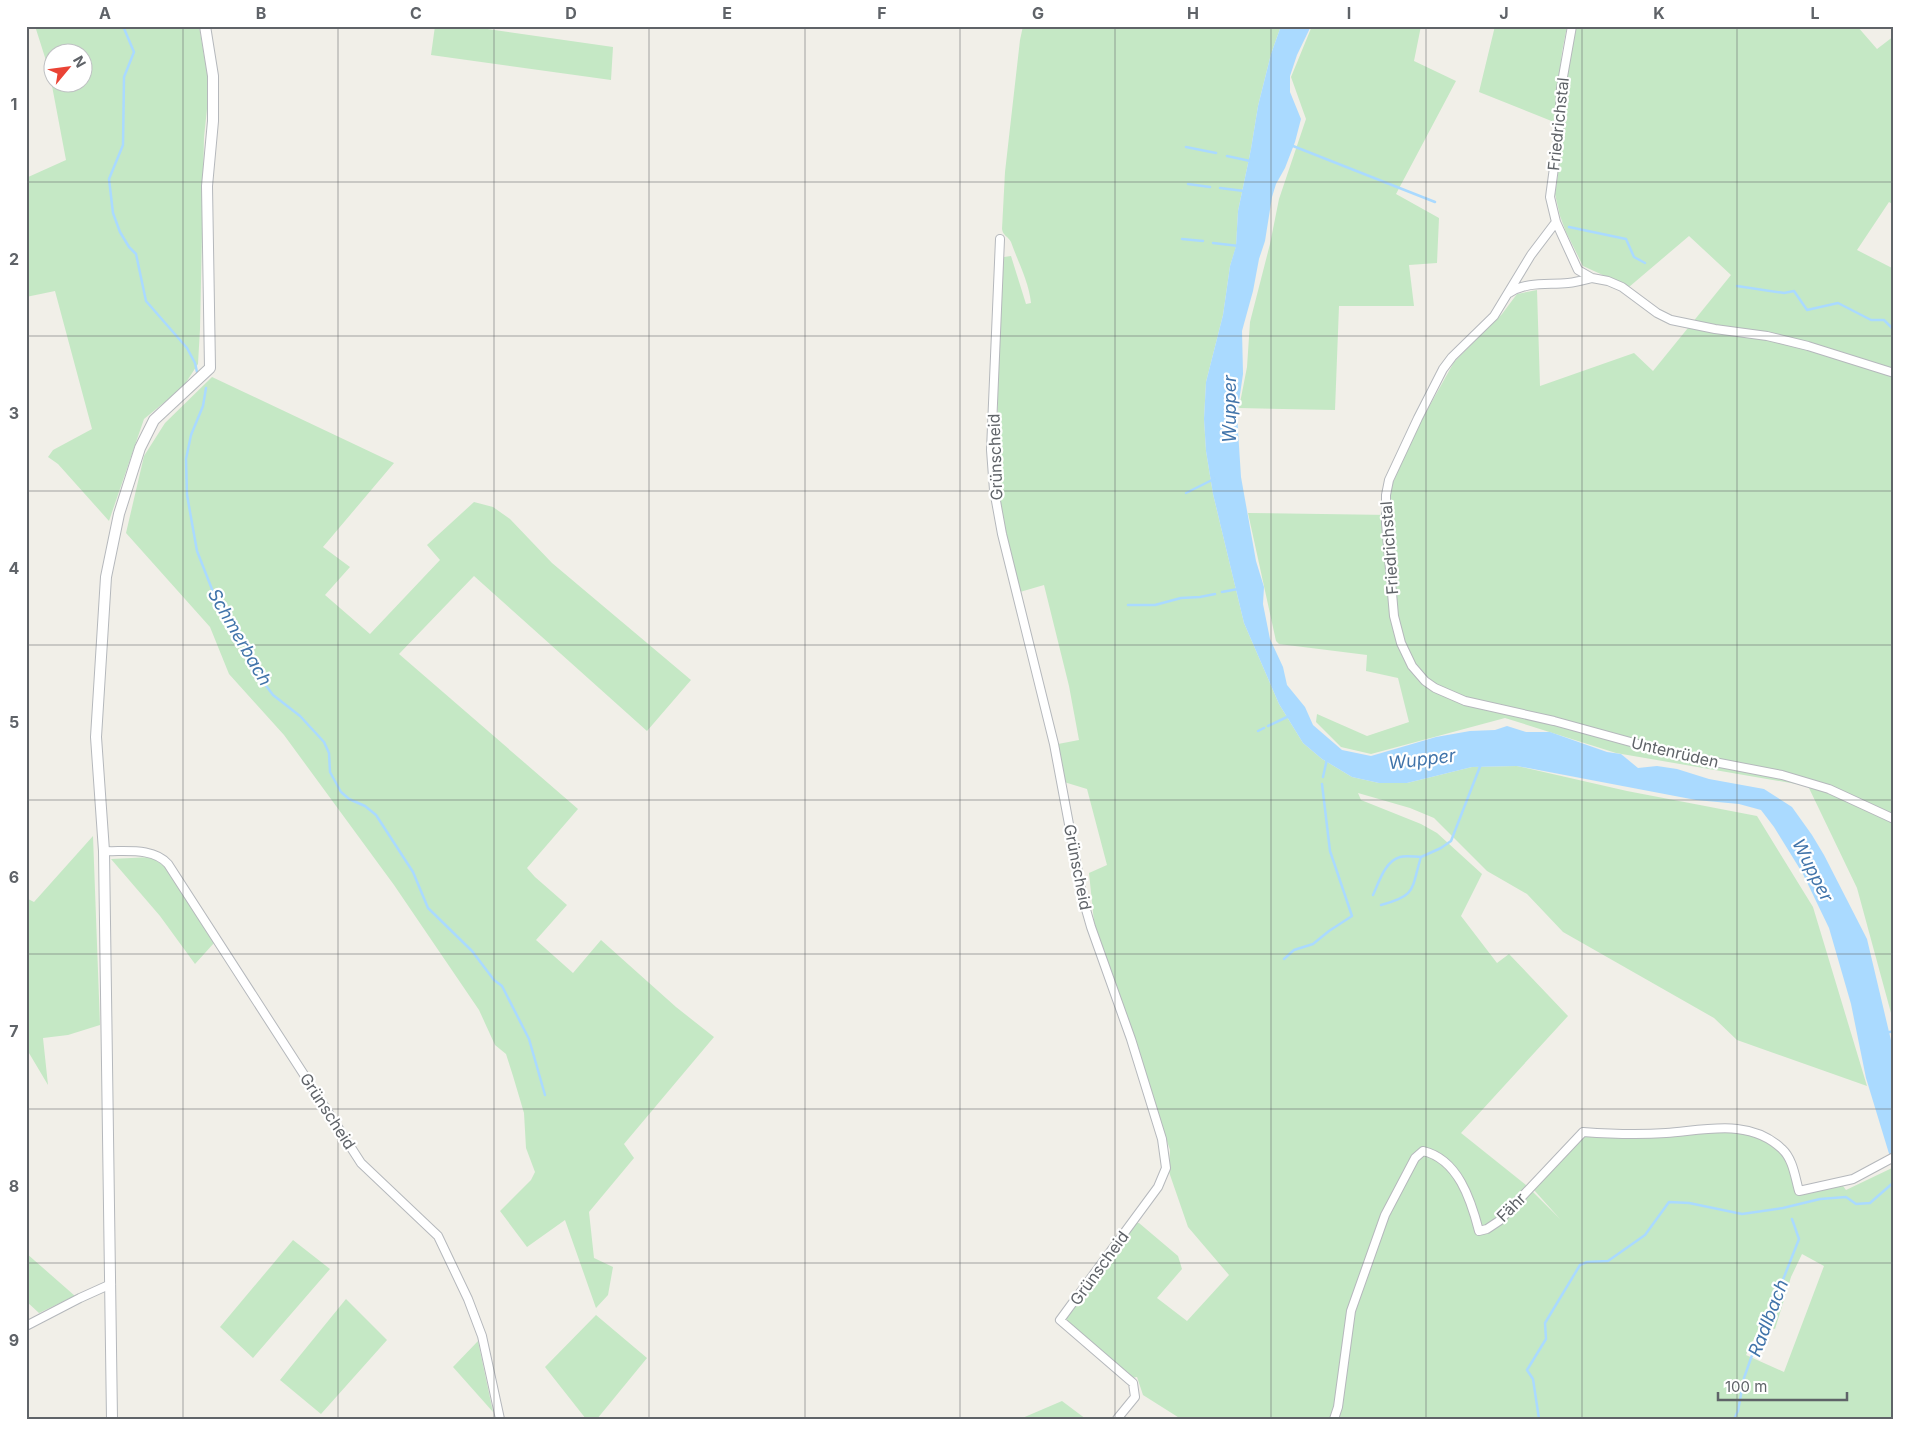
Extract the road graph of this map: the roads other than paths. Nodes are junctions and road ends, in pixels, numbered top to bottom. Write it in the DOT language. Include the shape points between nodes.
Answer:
graph roads {
  1 [pos="205,26"];
  2 [pos="1572,26"];
  3 [pos="1556,222"];
  4 [pos="1000,239"];
  5 [pos="1592,278"];
  6 [pos="1509,293"];
  7 [pos="1894,373"];
  8 [pos="1452,697"];
  9 [pos="1894,819"];
  10 [pos="104,851"];
  11 [pos="1894,1157"];
  12 [pos="111,1284"];
  13 [pos="26,1326"];
  14 [pos="112,1419"];
  15 [pos="500,1419"];
  16 [pos="1117,1419"];
  17 [pos="1334,1419"];
  1 -- 10 [label="street" via="213,76 207,186 210,368 154,420 140,448 118,522 106,577 96,737"];
  2 -- 3 [label="street, Friedrichstal" via="1561,88 1550,197"];
  3 -- 5 [label="street, Friedrichstal" via="1577,268"];
  3 -- 6 [label="street, Friedrichstal" via="1531,255"];
  4 -- 16 [label="street, Grünscheid" via="991,450 994,490 1054,744 1083,899 1162,1139 1166,1168 1158,1187 1060,1320 1133,1383 1134,1397"];
  5 -- 6 [label="street, Friedrichstal" via="1570,283 1532,284"];
  5 -- 7 [label="street, Friedrichstal" via="1622,287 1663,316 1684,323 1767,336"];
  6 -- 8 [label="street, Friedrichstal" via="1490,320 1443,369 1387,488 1387,540 1394,616 1402,647 1418,674"];
  8 -- 9 [label="street, Untenrüden" via="1678,755 1782,775 1829,789"];
  10 -- 12 [label="street"];
  10 -- 15 [label="street, Grünscheid" via="162,857 361,1163 438,1236 482,1336"];
  11 -- 17 [label="street, Fähr" via="1853,1179 1799,1191 1784,1150 1768,1137 1752,1130 1724,1128 1634,1134 1583,1132 1499,1221 1479,1231 1462,1182 1432,1153 1423,1151 1415,1158 1385,1215 1351,1311"];
  12 -- 13 [label="street"];
  12 -- 14 [label="street"];
}
